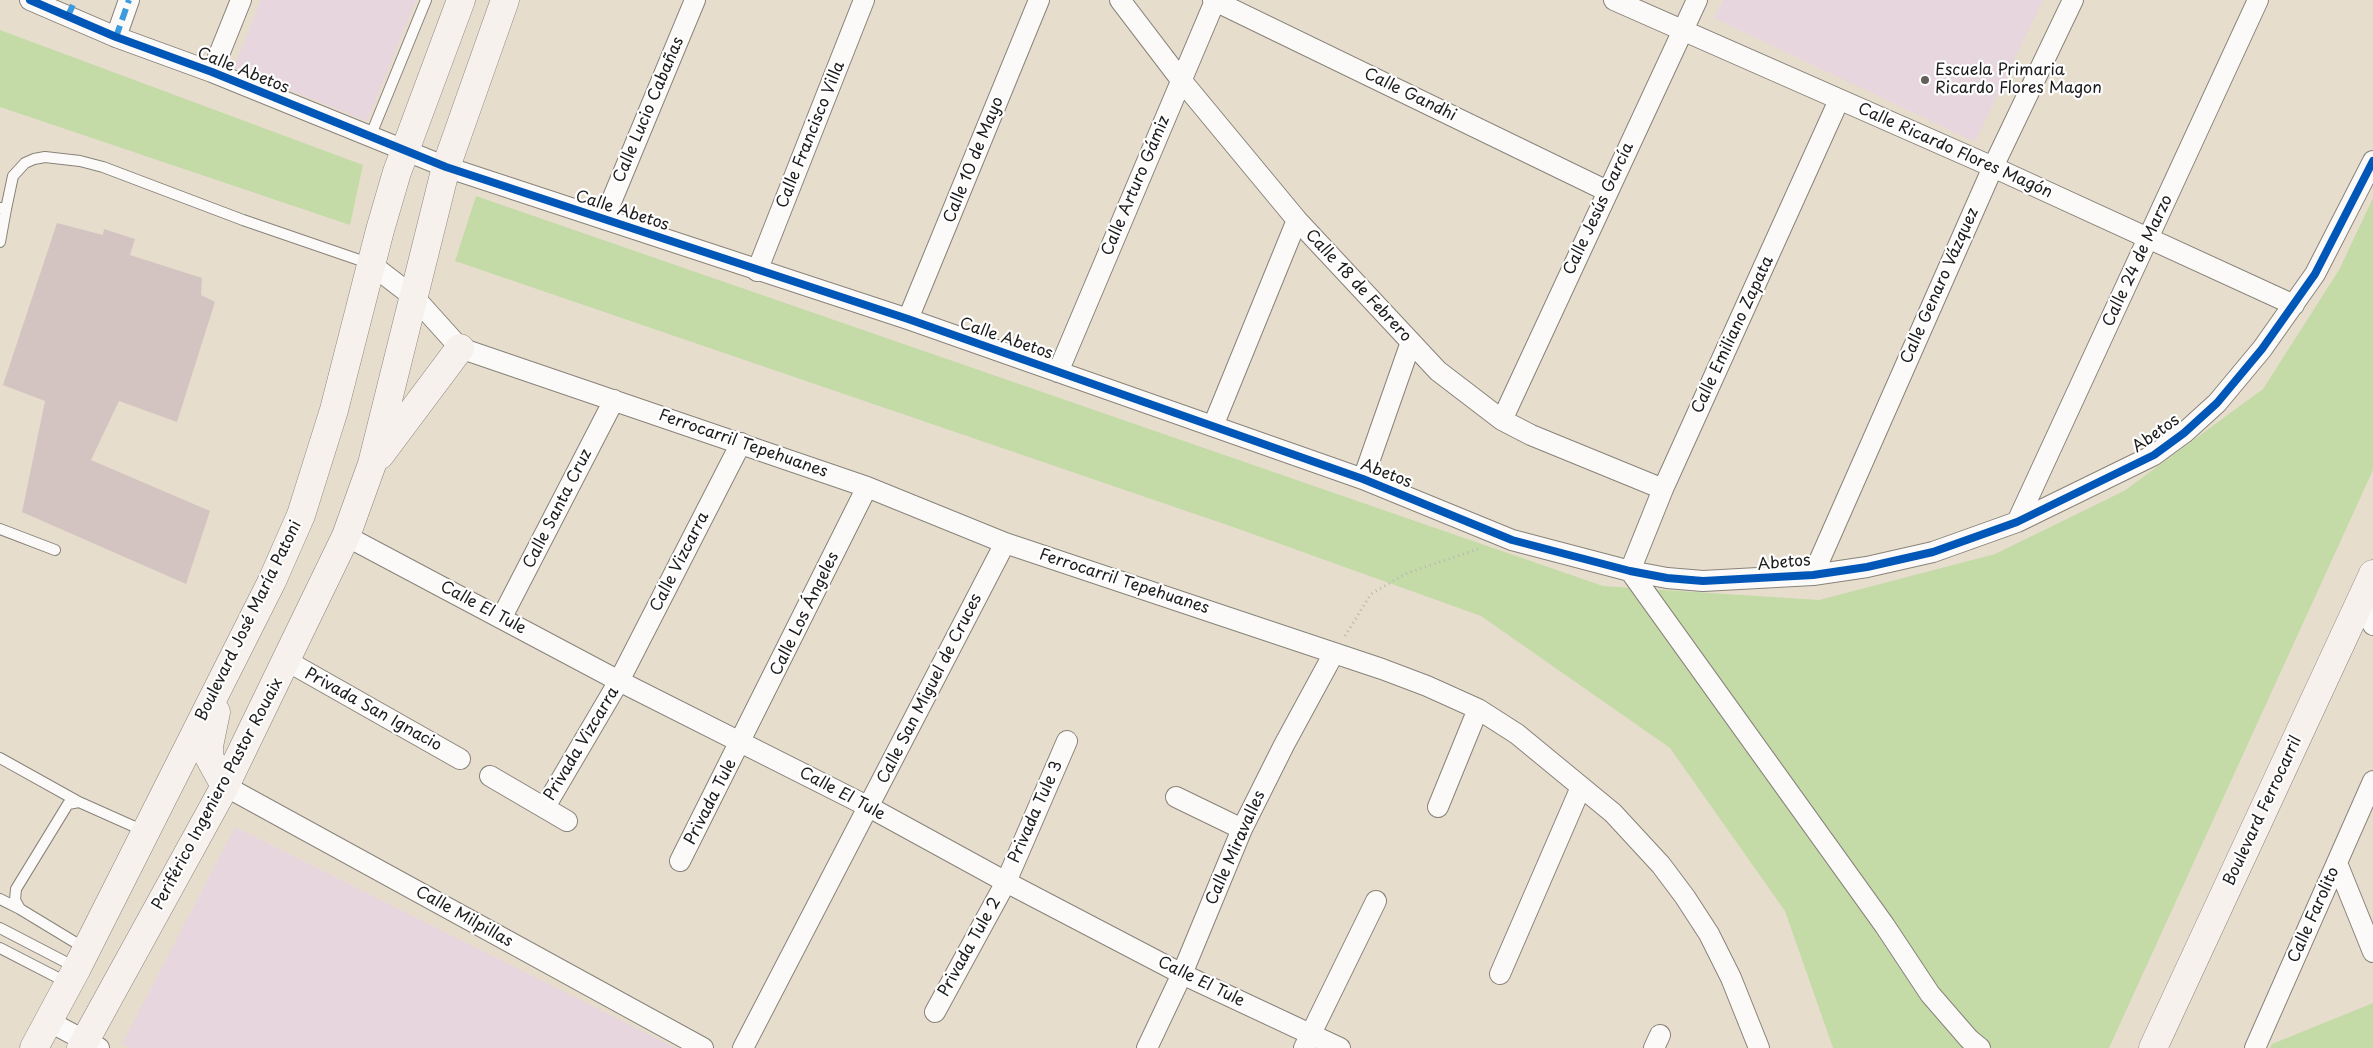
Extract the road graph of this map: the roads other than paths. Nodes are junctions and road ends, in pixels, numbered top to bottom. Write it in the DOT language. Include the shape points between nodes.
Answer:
graph roads {
  1 [pos="30,0"];
  2 [pos="129,0"];
  3 [pos="241,0"];
  4 [pos="426,0"];
  5 [pos="461,0"];
  6 [pos="505,0"];
  7 [pos="695,0"];
  8 [pos="864,0"];
  9 [pos="1039,0"];
  10 [pos="1120,0"];
  11 [pos="1214,0"];
  12 [pos="1614,0"];
  13 [pos="1697,0"];
  14 [pos="2073,0"];
  15 [pos="2258,0"];
  16 [pos="71,8"];
  17 [pos="1683,32"];
  18 [pos="116,37"];
  19 [pos="212,72"];
  20 [pos="1181,80"];
  21 [pos="1838,100"];
  22 [pos="370,137"];
  23 [pos="404,152"];
  24 [pos="2373,161"];
  25 [pos="446,167"];
  26 [pos="1993,167"];
  27 [pos="1607,191"];
  28 [pos="3,208"];
  29 [pos="604,219"];
  30 [pos="1297,220"];
  31 [pos="2149,238"];
  32 [pos="0,242"];
  33 [pos="372,265"];
  34 [pos="757,270"];
  35 [pos="415,298"];
  36 [pos="2294,304"];
  37 [pos="908,319"];
  38 [pos="1411,342"];
  39 [pos="460,348"];
  40 [pos="1058,372"];
  41 [pos="614,400"];
  42 [pos="1502,420"];
  43 [pos="1213,426"];
  44 [pos="741,444"];
  45 [pos="372,464"];
  46 [pos="1363,479"];
  47 [pos="867,487"];
  48 [pos="1663,489"];
  49 [pos="2017,522"];
  50 [pos="0,529"];
  51 [pos="346,536"];
  52 [pos="1005,543"];
  53 [pos="55,550"];
  54 [pos="1630,571"];
  55 [pos="2373,574"];
  56 [pos="1813,575"];
  57 [pos="2361,599"];
  58 [pos="502,617"];
  59 [pos="2373,625"];
  60 [pos="1334,653"];
  61 [pos="287,661"];
  62 [pos="227,669"];
  63 [pos="619,681"];
  64 [pos="1478,709"];
  65 [pos="742,742"];
  66 [pos="1067,742"];
  67 [pos="0,758"];
  68 [pos="460,759"];
  69 [pos="490,776"];
  70 [pos="2373,781"];
  71 [pos="225,786"];
  72 [pos="1581,787"];
  73 [pos="1176,797"];
  74 [pos="80,802"];
  75 [pos="1438,806"];
  76 [pos="545,807"];
  77 [pos="869,807"];
  78 [pos="567,821"];
  79 [pos="1242,829"];
  80 [pos="145,831"];
  81 [pos="680,861"];
  82 [pos="2337,863"];
  83 [pos="1006,882"];
  84 [pos="0,899"];
  85 [pos="1376,901"];
  86 [pos="20,909"];
  87 [pos="0,928"];
  88 [pos="0,948"];
  89 [pos="2373,952"];
  90 [pos="77,967"];
  91 [pos="1182,974"];
  92 [pos="1500,974"];
  93 [pos="935,1012"];
  94 [pos="48,1021"];
  95 [pos="1307,1041"];
  96 [pos="89,1045"];
  97 [pos="34,1048"];
  98 [pos="703,1048"];
  99 [pos="742,1048"];
  100 [pos="1147,1048"];
  101 [pos="1340,1048"];
  102 [pos="1759,1048"];
  103 [pos="1980,1048"];
  104 [pos="2153,1048"];
  105 [pos="2255,1048"];
  1 -- 16 [label="street, Calle Abetos"];
  2 -- 18 [label="street"];
  3 -- 19 [label="street"];
  4 -- 22 [label="lane"];
  5 -- 23 [label="main road, Boulevard José María Patoni"];
  6 -- 25 [label="main road"];
  7 -- 29 [label="street, Calle Lucio Cabañas"];
  8 -- 34 [label="street, Calle Francisco Villa"];
  9 -- 37 [label="street, Calle 10 de Mayo"];
  10 -- 20 [label="street, Calle 18 de Febrero"];
  11 -- 20 [label="street, Calle Arturo Gámiz"];
  11 -- 27 [label="street, Calle Gandhi"];
  12 -- 17 [label="street, Calle Ricardo Flores Magón"];
  13 -- 17 [label="street, Calle Jesús García"];
  14 -- 26 [label="street, Calle Genaro Vázquez"];
  15 -- 31 [label="street, Calle 24 de Marzo"];
  16 -- 18 [label="street, Calle Abetos"];
  17 -- 21 [label="street, Calle Ricardo Flores Magón"];
  17 -- 27 [label="street, Calle Jesús García"];
  18 -- 19 [label="street, Calle Abetos"];
  19 -- 22 [label="street, Calle Abetos"];
  20 -- 30 [label="street, Calle 18 de Febrero"];
  20 -- 40 [label="street, Calle Arturo Gámiz"];
  21 -- 26 [label="street, Calle Ricardo Flores Magón"];
  21 -- 48 [label="street, Calle Emiliano Zapata"];
  22 -- 23 [label="street, Calle Abetos"];
  23 -- 25 [label="street, Calle Abetos"];
  23 -- 33 [label="main road, Boulevard José María Patoni"];
  24 -- 36 [label="street, Abetos" via="2332,244"];
  25 -- 29 [label="street, Calle Abetos"];
  25 -- 35 [label="main road"];
  26 -- 31 [label="street, Calle Ricardo Flores Magón"];
  26 -- 56 [label="street, Calle Genaro Vázquez"];
  27 -- 42 [label="street, Calle Jesús García"];
  28 -- 32 [label="lane"];
  28 -- 33 [label="lane" via="13,176 25,163 45,157 80,161"];
  29 -- 34 [label="street, Calle Abetos"];
  30 -- 38 [label="street, Calle 18 de Febrero"];
  30 -- 43 [label="street"];
  31 -- 36 [label="street, Calle Ricardo Flores Magón"];
  31 -- 49 [label="street, Calle 24 de Marzo"];
  33 -- 35 [label="street, Ferrocarril Tepehuanes"];
  33 -- 62 [label="main road, Boulevard José María Patoni" via="329,428 301,515"];
  34 -- 37 [label="street, Calle Abetos"];
  35 -- 39 [label="street, Ferrocarril Tepehuanes"];
  35 -- 45 [label="main road"];
  36 -- 49 [label="street, Abetos" via="2239,378 2184,433 2154,455"];
  37 -- 40 [label="street, Calle Abetos"];
  38 -- 42 [label="street, Calle 18 de Febrero" via="1438,371"];
  38 -- 46 [label="street"];
  39 -- 41 [label="street, Ferrocarril Tepehuanes"];
  39 -- 45 [label="main road"];
  40 -- 43 [label="street, Calle Abetos"];
  41 -- 44 [label="street, Ferrocarril Tepehuanes"];
  41 -- 58 [label="street, Calle Santa Cruz"];
  42 -- 48 [label="street, Calle 18 de Febrero" via="1539,439"];
  43 -- 46 [label="street, Abetos"];
  44 -- 47 [label="street, Ferrocarril Tepehuanes"];
  44 -- 63 [label="street, Calle Vizcarra"];
  45 -- 51 [label="main road"];
  46 -- 54 [label="street, Abetos" via="1512,540"];
  47 -- 52 [label="street, Ferrocarril Tepehuanes"];
  47 -- 65 [label="street, Calle Los Ángeles"];
  48 -- 54 [label="street, Calle Emiliano Zapata"];
  49 -- 56 [label="street, Abetos" via="1901,561"];
  50 -- 53 [label="lane"];
  51 -- 58 [label="street, Calle El Tule"];
  51 -- 61 [label="main road, Periférico Ingeniero Pastor Rouaix"];
  52 -- 60 [label="street, Ferrocarril Tepehuanes"];
  52 -- 77 [label="street, Calle San Miguel de Cruces"];
  54 -- 56 [label="street, Abetos" via="1703,581"];
  54 -- 103 [label="street" via="1930,994"];
  55 -- 57 [label="main road, Boulevard Ferrocarril"];
  57 -- 59 [label="street"];
  57 -- 104 [label="main road, Boulevard Ferrocarril"];
  58 -- 63 [label="street, Calle El Tule"];
  60 -- 64 [label="street, Ferrocarril Tepehuanes" via="1427,686"];
  60 -- 79 [label="street, Calle Miravalles"];
  61 -- 68 [label="street, Privada San Ignacio"];
  61 -- 71 [label="main road, Periférico Ingeniero Pastor Rouaix"];
  62 -- 71 [label="main road" via="209,746 212,764"];
  62 -- 80 [label="main road, Boulevard José María Patoni"];
  63 -- 65 [label="street, Calle El Tule"];
  63 -- 76 [label="street, Privada Vizcarra"];
  64 -- 72 [label="street, Ferrocarril Tepehuanes" via="1517,734"];
  64 -- 75 [label="street"];
  65 -- 77 [label="street, Calle El Tule"];
  65 -- 81 [label="street, Privada Tule"];
  66 -- 83 [label="street, Privada Tule 3"];
  67 -- 74 [label="lane"];
  69 -- 76 [label="street, Privada Vizcarra"];
  70 -- 82 [label="street, Calle Farolito"];
  71 -- 96 [label="main road, Periférico Ingeniero Pastor Rouaix"];
  71 -- 98 [label="street, Calle Milpillas"];
  72 -- 92 [label="street"];
  72 -- 102 [label="street, Ferrocarril Tepehuanes" via="1636,837 1685,898 1731,978"];
  73 -- 79 [label="street"];
  74 -- 80 [label="lane"];
  74 -- 86 [label="lane" via="68,804 61,813 16,889 15,900"];
  76 -- 78 [label="street, Privada Vizcarra"];
  77 -- 83 [label="street, Calle El Tule"];
  77 -- 99 [label="street, Calle San Miguel de Cruces"];
  79 -- 91 [label="street, Calle Miravalles"];
  80 -- 90 [label="main road, Boulevard José María Patoni"];
  82 -- 89 [label="street"];
  82 -- 105 [label="street, Calle Farolito"];
  83 -- 91 [label="street, Calle El Tule"];
  83 -- 93 [label="street, Privada Tule 2"];
  84 -- 86 [label="lane"];
  85 -- 95 [label="street"];
  86 -- 90 [label="lane"];
  87 -- 90 [label="lane"];
  88 -- 90 [label="lane"];
  90 -- 94 [label="main road, Boulevard José María Patoni"];
  91 -- 95 [label="street, Calle El Tule"];
  91 -- 100 [label="street, Calle Miravalles"];
  94 -- 96 [label="street"];
  94 -- 97 [label="main road, Boulevard José María Patoni"];
  95 -- 101 [label="street, Calle El Tule"];
}
